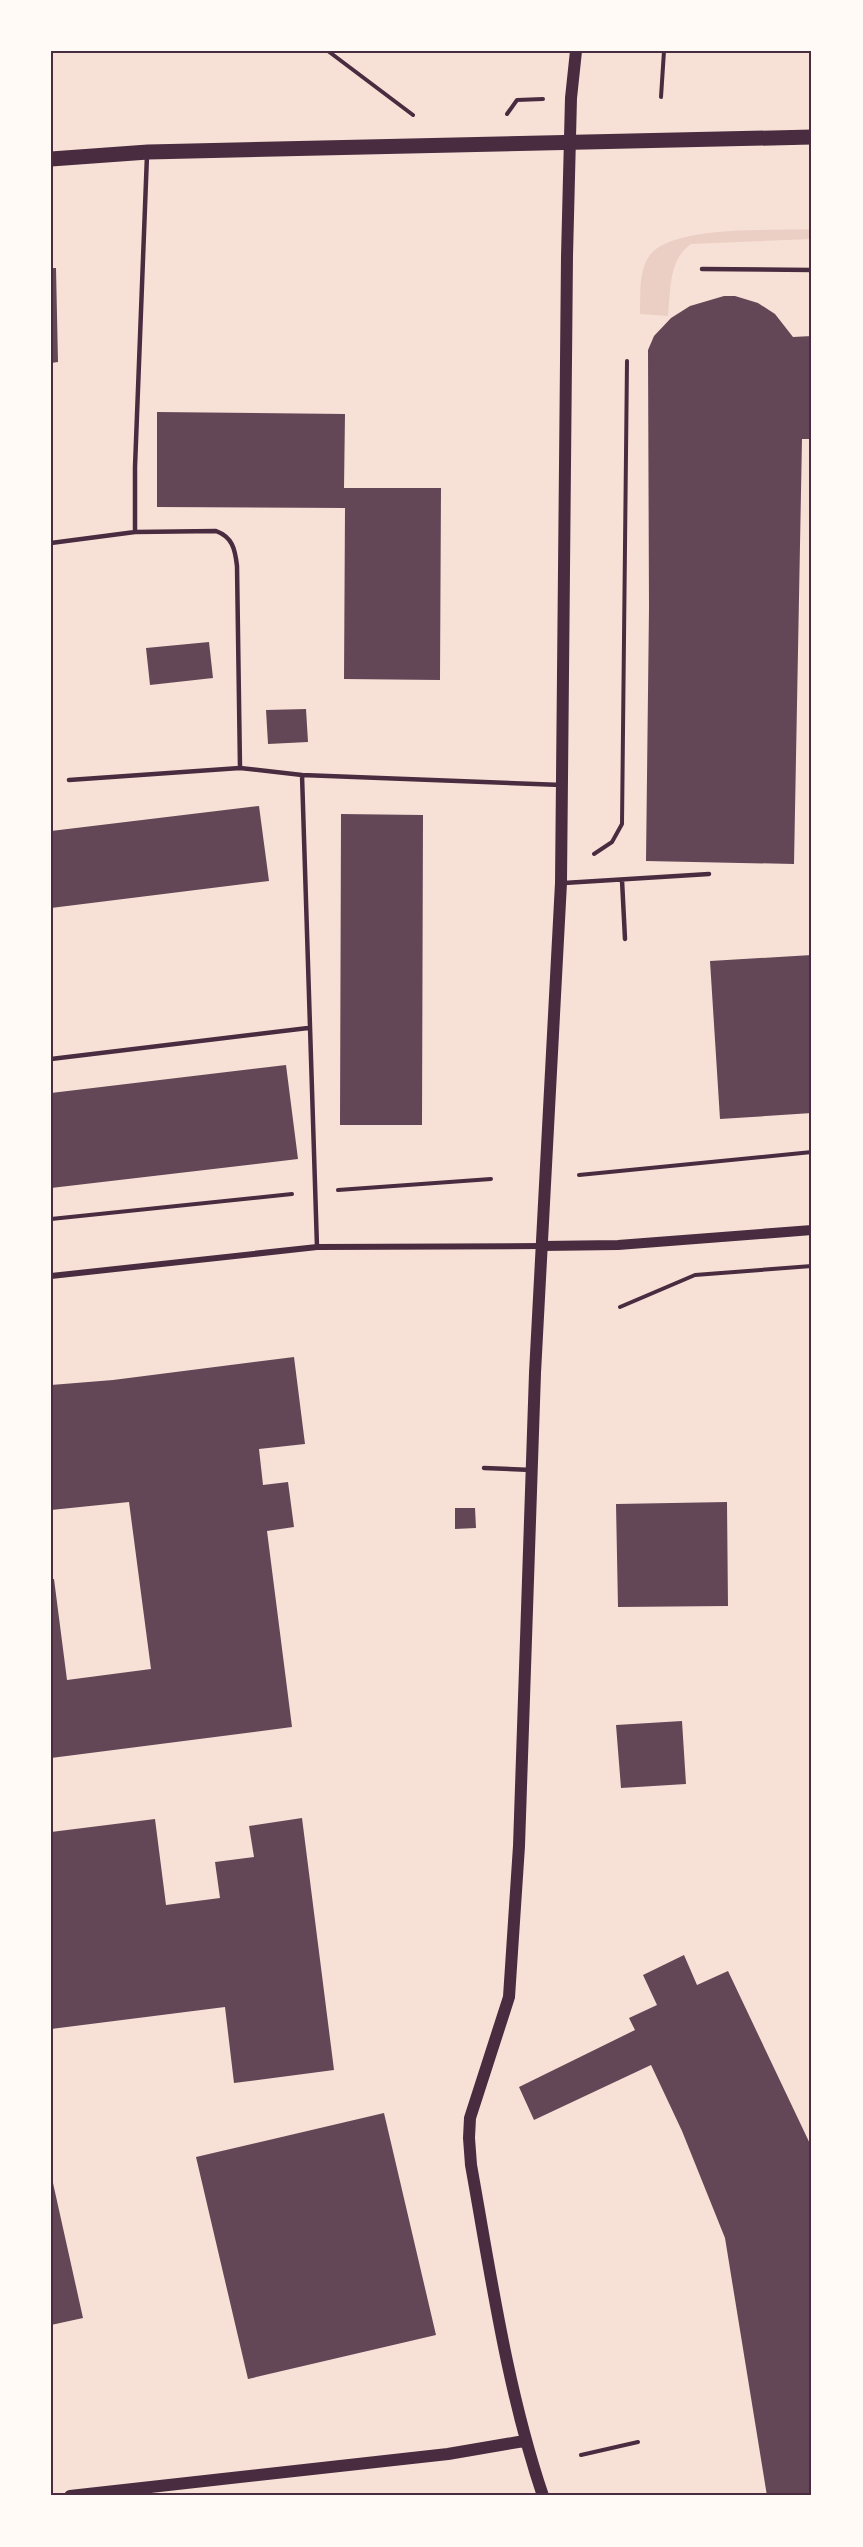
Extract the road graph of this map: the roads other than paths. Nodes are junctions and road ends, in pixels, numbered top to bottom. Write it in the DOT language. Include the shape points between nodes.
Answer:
graph roads {
  1 [pos="576,51"];
  2 [pos="812,137"];
  3 [pos="569,142"];
  4 [pos="148,152"];
  5 [pos="51,159"];
  6 [pos="702,269"];
  7 [pos="812,270"];
  8 [pos="135,532"];
  9 [pos="51,543"];
  10 [pos="240,768"];
  11 [pos="302,775"];
  12 [pos="69,780"];
  13 [pos="562,784"];
  14 [pos="709,874"];
  15 [pos="622,880"];
  16 [pos="561,883"];
  17 [pos="625,939"];
  18 [pos="308,1028"];
  19 [pos="51,1059"];
  20 [pos="812,1230"];
  21 [pos="542,1246"];
  22 [pos="317,1247"];
  23 [pos="51,1276"];
  24 [pos="484,1468"];
  25 [pos="532,1470"];
  26 [pos="524,2441"];
  27 [pos="70,2496"];
  28 [pos="543,2496"];
  1 -- 3 [label="main road"];
  2 -- 3 [label="main road"];
  3 -- 4 [label="main road"];
  3 -- 13 [label="main road"];
  4 -- 5 [label="main road"];
  4 -- 8 [label="lane"];
  6 -- 7 [label="lane"];
  8 -- 9 [label="lane"];
  8 -- 10 [label="lane" via="216,531 225,534 233,544 237,566"];
  10 -- 11 [label="lane"];
  10 -- 12 [label="lane"];
  11 -- 13 [label="lane"];
  11 -- 18 [label="lane"];
  13 -- 16 [label="main road"];
  14 -- 15 [label="lane"];
  15 -- 16 [label="lane"];
  15 -- 17 [label="lane"];
  16 -- 21 [label="main road"];
  18 -- 19 [label="lane"];
  18 -- 22 [label="lane"];
  20 -- 21 [label="street" via="618,1245"];
  21 -- 22 [label="street"];
  21 -- 25 [label="main road"];
  22 -- 23 [label="street"];
  24 -- 25 [label="lane"];
  25 -- 26 [label="main road" via="519,1846 508,1997 470,2118 469,2138"];
  26 -- 27 [label="main road" via="448,2454"];
  26 -- 28 [label="main road"];
}
